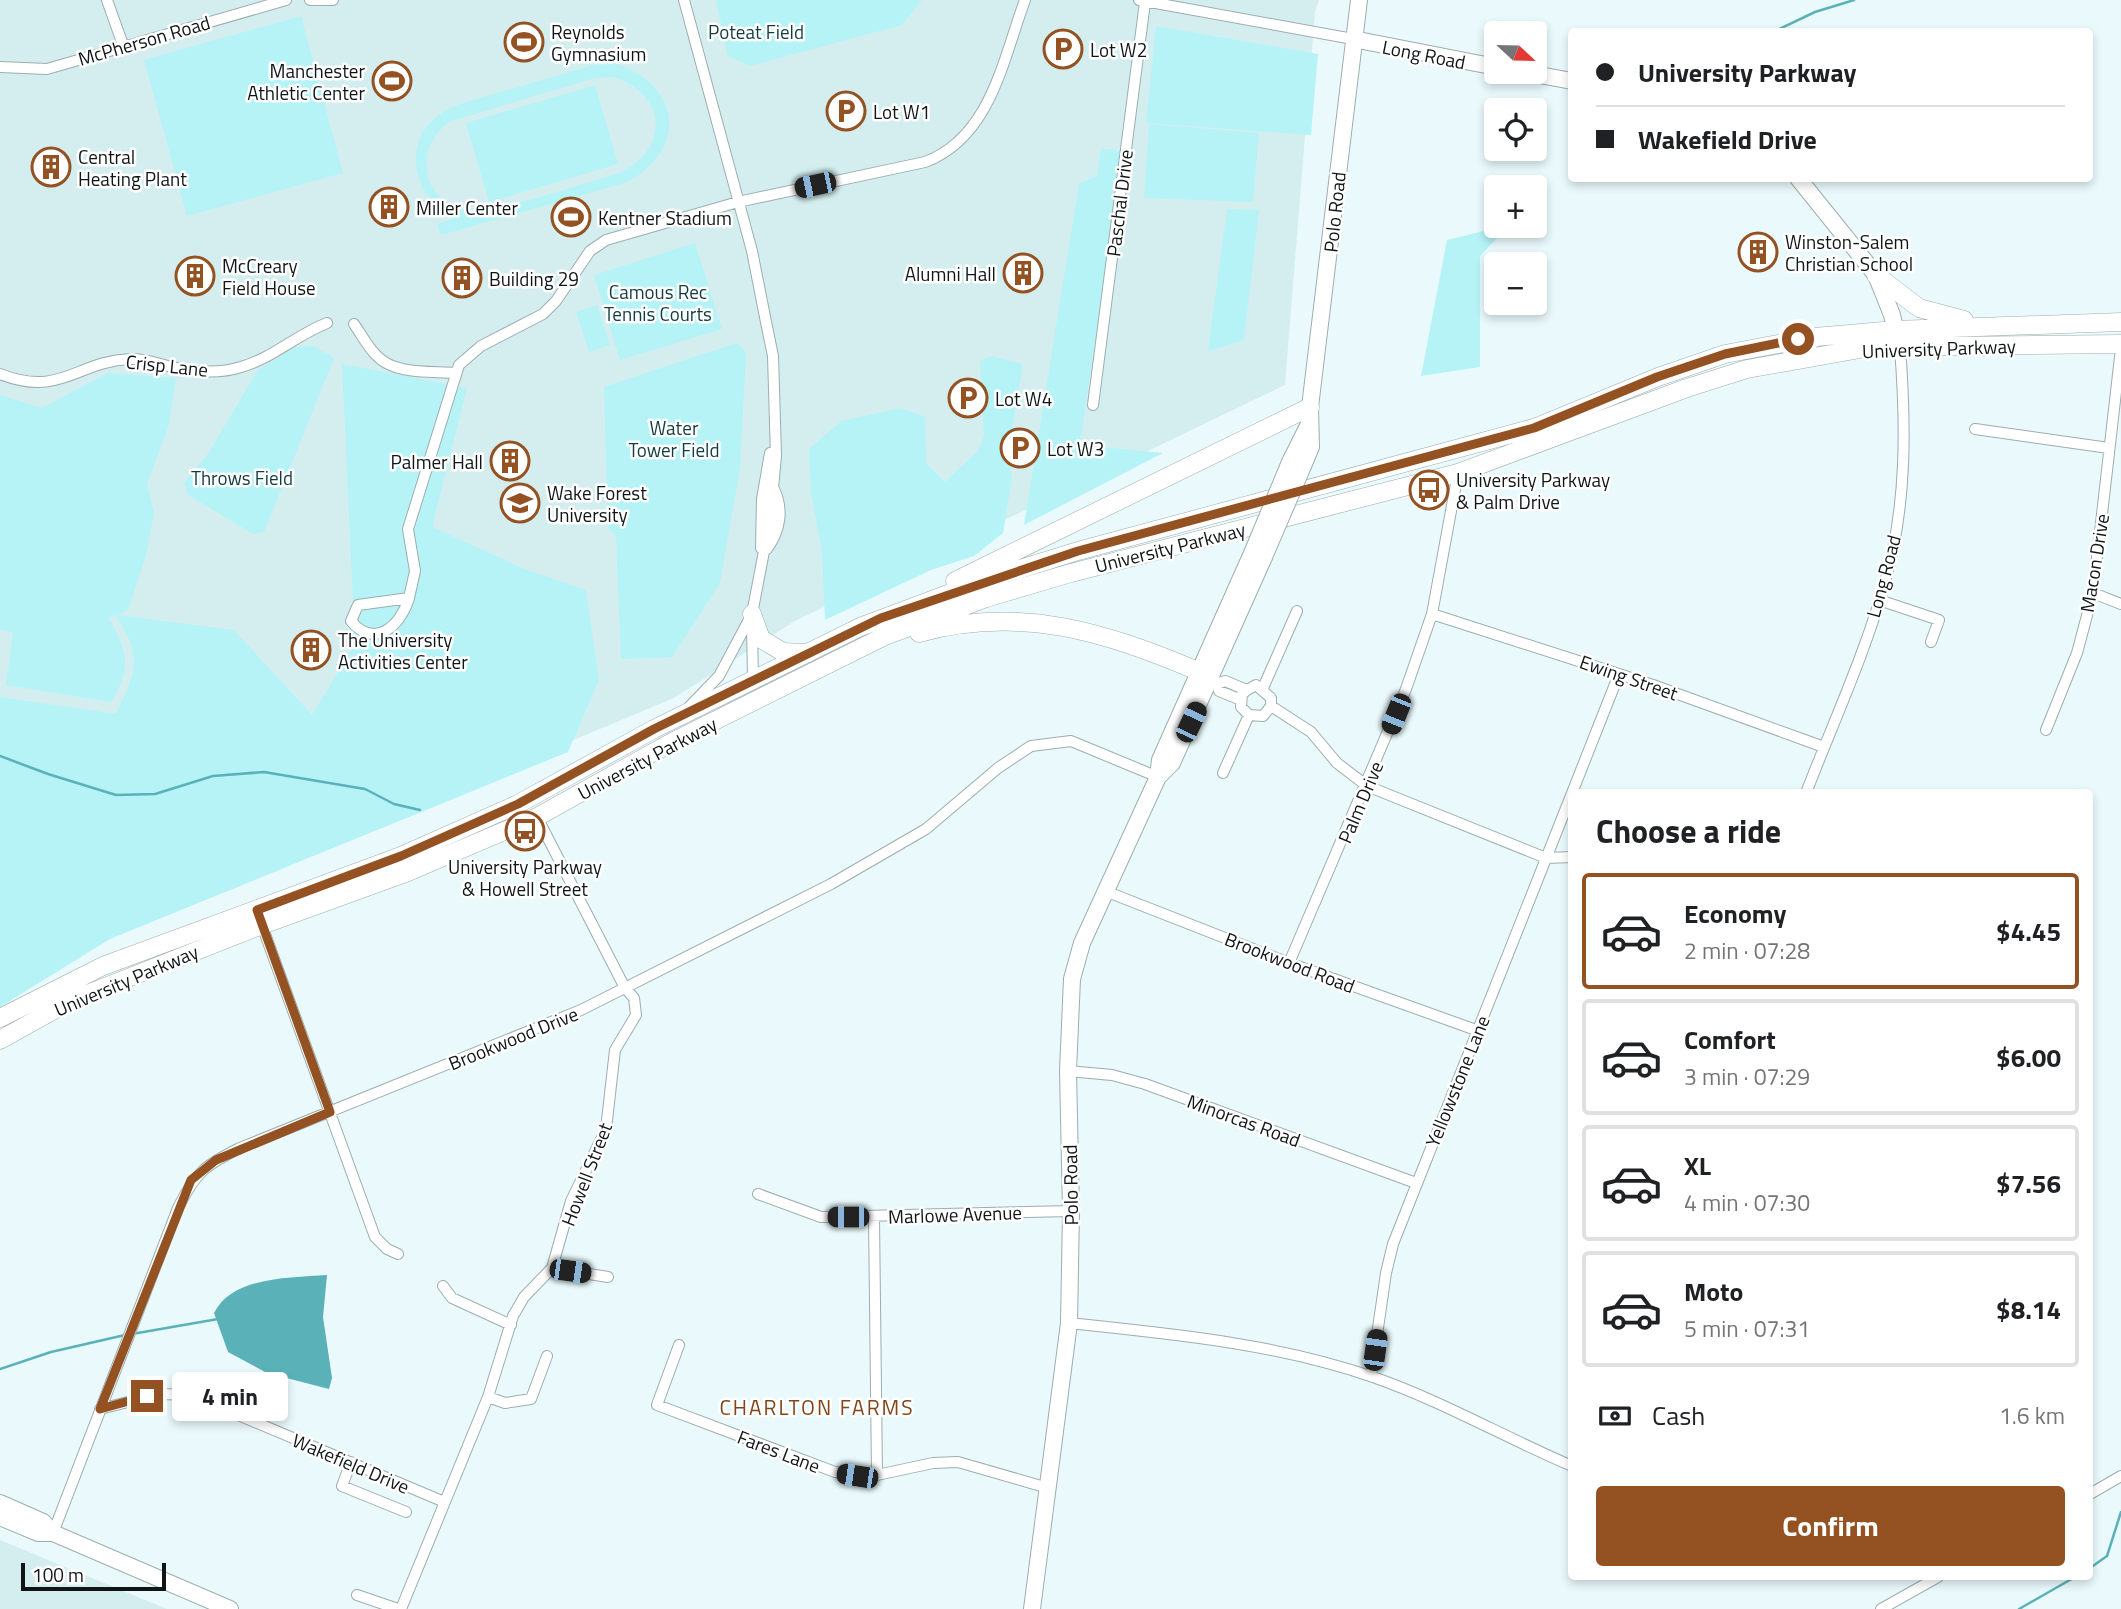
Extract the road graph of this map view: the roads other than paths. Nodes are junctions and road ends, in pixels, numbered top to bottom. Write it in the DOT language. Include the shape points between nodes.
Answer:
graph roads {
  1 [pos="107,0"];
  2 [pos="239,0"];
  3 [pos="286,0"];
  4 [pos="310,0"];
  5 [pos="333,0"];
  6 [pos="1025,0"];
  7 [pos="1359,0"];
  8 [pos="1142,1"];
  9 [pos="686,2"];
  10 [pos="244,11"];
  11 [pos="1353,39"];
  12 [pos="123,45"];
  13 [pos="1484,65"];
  14 [pos="0,67"];
  15 [pos="1547,76"];
  16 [pos="1568,80"];
  17 [pos="1801,182"];
  18 [pos="738,202"];
  19 [pos="1860,255"];
  20 [pos="1876,275"];
  21 [pos="2121,322"];
  22 [pos="327,323"];
  23 [pos="354,324"];
  24 [pos="1990,327"];
  25 [pos="1890,330"];
  26 [pos="2121,346"];
  27 [pos="1900,348"];
  28 [pos="455,373"];
  29 [pos="0,374"];
  30 [pos="1093,405"];
  31 [pos="1309,416"];
  32 [pos="1975,429"];
  33 [pos="774,440"];
  34 [pos="2109,448"];
  35 [pos="1458,473"];
  36 [pos="1259,554"];
  37 [pos="763,555"];
  38 [pos="2092,593"];
  39 [pos="409,598"];
  40 [pos="1879,600"];
  41 [pos="2121,604"];
  42 [pos="1297,611"];
  43 [pos="752,614"];
  44 [pos="1432,614"];
  45 [pos="881,618"];
  46 [pos="1931,642"];
  47 [pos="808,652"];
  48 [pos="845,656"];
  49 [pos="1619,674"];
  50 [pos="753,679"];
  51 [pos="1209,679"];
  52 [pos="1263,688"];
  53 [pos="1244,695"];
  54 [pos="1271,706"];
  55 [pos="1250,715"];
  56 [pos="677,718"];
  57 [pos="709,724"];
  58 [pos="2046,730"];
  59 [pos="1824,747"];
  60 [pos="1223,773"];
  61 [pos="1158,777"];
  62 [pos="1367,786"];
  63 [pos="1574,789"];
  64 [pos="1808,789"];
  65 [pos="1568,803"];
  66 [pos="537,817"];
  67 [pos="1546,858"];
  68 [pos="1568,858"];
  69 [pos="1105,891"];
  70 [pos="259,918"];
  71 [pos="1289,963"];
  72 [pos="625,988"];
  73 [pos="43,995"];
  74 [pos="0,1018"];
  75 [pos="0,1028"];
  76 [pos="1476,1030"];
  77 [pos="0,1040"];
  78 [pos="1068,1070"];
  79 [pos="330,1112"];
  80 [pos="1416,1183"];
  81 [pos="758,1194"];
  82 [pos="1072,1211"];
  83 [pos="874,1217"];
  84 [pos="398,1254"];
  85 [pos="552,1268"];
  86 [pos="608,1277"];
  87 [pos="443,1286"];
  88 [pos="1069,1323"];
  89 [pos="511,1325"];
  90 [pos="679,1345"];
  91 [pos="547,1356"];
  92 [pos="1371,1376"];
  93 [pos="488,1397"];
  94 [pos="100,1409"];
  95 [pos="351,1462"];
  96 [pos="1568,1464"];
  97 [pos="877,1475"];
  98 [pos="2121,1476"];
  99 [pos="1048,1488"];
  100 [pos="2093,1492"];
  101 [pos="442,1501"];
  102 [pos="0,1503"];
  103 [pos="406,1512"];
  104 [pos="0,1517"];
  105 [pos="53,1533"];
  106 [pos="1933,1580"];
  107 [pos="357,1595"];
  108 [pos="230,1609"];
  109 [pos="399,1609"];
  110 [pos="1032,1609"];
  111 [pos="1881,1609"];
  1 -- 12 [label="street"];
  2 -- 10 [label="street"];
  3 -- 10 [label="street, McPherson Road"];
  4 -- 5 [label="street"];
  6 -- 18 [label="street" via="982,114 956,145 925,162"];
  7 -- 11 [label="main road, Polo Road"];
  8 -- 11 [label="street"];
  8 -- 30 [label="street, Paschal Drive"];
  9 -- 18 [label="street"];
  10 -- 12 [label="street, McPherson Road"];
  11 -- 13 [label="main road, Long Road"];
  11 -- 31 [label="main road, Polo Road"];
  12 -- 14 [label="street, McPherson Road" via="47,69"];
  15 -- 16 [label="main road"];
  17 -- 19 [label="main road"];
  18 -- 28 [label="street" via="601,242 550,308 474,350"];
  18 -- 33 [label="street" via="772,356"];
  19 -- 20 [label="main road"];
  19 -- 25 [label="main road"];
  20 -- 24 [label="main road" via="1919,308"];
  20 -- 25 [label="main road"];
  21 -- 24 [label="main road, University Parkway"];
  22 -- 29 [label="street, Crisp Lane" via="238,369 198,371 128,359 47,383 23,382"];
  23 -- 28 [label="street" via="385,363 409,370"];
  24 -- 25 [label="main road, University Parkway"];
  25 -- 27 [label="main road"];
  25 -- 45 [label="main road, University Parkway" via="1804,338 1725,354 1534,428 1078,551"];
  26 -- 27 [label="main road, University Parkway"];
  26 -- 34 [label="street, Macon Drive"];
  27 -- 35 [label="main road, University Parkway" via="1871,347 1747,369"];
  27 -- 40 [label="street, Long Road" via="1905,442 1902,492"];
  28 -- 39 [label="street" via="408,529 415,570"];
  31 -- 36 [label="main road, Polo Road, bridge" via="1297,464"];
  31 -- 45 [label="main road"];
  32 -- 34 [label="street"];
  33 -- 37 [label="street" via="774,488"];
  33 -- 37 [label="street" via="762,499"];
  34 -- 38 [label="street, Macon Drive"];
  35 -- 44 [label="street, Palm Drive"];
  35 -- 48 [label="main road, University Parkway" via="986,598"];
  36 -- 51 [label="main road, Polo Road"];
  36 -- 51 [label="main road, Polo Road"];
  37 -- 43 [label="street"];
  38 -- 41 [label="street"];
  38 -- 58 [label="street, Macon Drive" via="2077,653"];
  39 -- 39 [label="street" via="358,605 351,621 365,631 384,632 401,619"];
  40 -- 46 [label="street" via="1939,620"];
  40 -- 59 [label="street, Long Road"];
  42 -- 52 [label="street"];
  43 -- 47 [label="main road" via="756,632 771,647 796,654"];
  43 -- 50 [label="street"];
  43 -- 56 [label="street" via="719,676"];
  44 -- 49 [label="street, Ewing Street"];
  44 -- 62 [label="street, Palm Drive"];
  45 -- 47 [label="main road, University Parkway"];
  47 -- 50 [label="main road, University Parkway"];
  48 -- 51 [label="main road" via="932,629 1017,622 1105,635"];
  48 -- 57 [label="main road, University Parkway"];
  49 -- 59 [label="street, Ewing Street"];
  49 -- 63 [label="street, Yellowstone Lane"];
  50 -- 56 [label="main road, University Parkway"];
  50 -- 57 [label="main road" via="749,694 714,712"];
  51 -- 53 [label="street" via="1225,681"];
  51 -- 61 [label="main road, Polo Road" via="1160,760"];
  52 -- 53 [label="street" via="1256,685"];
  52 -- 54 [label="street"];
  53 -- 55 [label="street" via="1241,706"];
  54 -- 55 [label="street" via="1262,716"];
  54 -- 62 [label="street" via="1311,732 1337,763"];
  55 -- 60 [label="street"];
  56 -- 70 [label="main road, University Parkway" via="518,804"];
  57 -- 66 [label="main road, University Parkway"];
  59 -- 64 [label="street, Long Road"];
  61 -- 69 [label="main road, Polo Road"];
  61 -- 72 [label="street, Brookwood Drive" via="1070,741 1031,746 908,841"];
  62 -- 67 [label="street"];
  62 -- 71 [label="street, Palm Drive"];
  65 -- 67 [label="street, Yellowstone Lane"];
  66 -- 70 [label="main road, University Parkway" via="408,872"];
  66 -- 72 [label="street, Howell Street"];
  67 -- 68 [label="street"];
  67 -- 76 [label="street, Yellowstone Lane"];
  69 -- 71 [label="street, Brookwood Road"];
  69 -- 78 [label="main road, Polo Road" via="1072,979"];
  70 -- 73 [label="main road, University Parkway" via="103,966"];
  70 -- 77 [label="main road, University Parkway" via="72,1000"];
  70 -- 79 [label="street"];
  71 -- 76 [label="street, Brookwood Road"];
  72 -- 79 [label="street, Brookwood Drive" via="582,1010"];
  72 -- 85 [label="street, Howell Street" via="634,998 636,1015 615,1050 606,1129 571,1201"];
  73 -- 74 [label="main road, University Parkway"];
  73 -- 75 [label="main road"];
  76 -- 80 [label="street, Yellowstone Lane"];
  78 -- 80 [label="street, Minorcas Road" via="1112,1074 1145,1084"];
  78 -- 82 [label="main road, Polo Road"];
  79 -- 84 [label="street" via="375,1237"];
  79 -- 94 [label="street, Brookwood Drive" via="228,1154 191,1180"];
  80 -- 92 [label="street, Yellowstone Lane" via="1386,1273"];
  81 -- 83 [label="street, Marlowe Avenue" via="821,1217"];
  82 -- 83 [label="street, Marlowe Avenue"];
  82 -- 88 [label="main road, Polo Road"];
  83 -- 97 [label="street"];
  85 -- 86 [label="street"];
  85 -- 89 [label="street, Howell Street" via="524,1297"];
  87 -- 89 [label="street" via="452,1298"];
  88 -- 92 [label="street" via="1240,1343"];
  88 -- 99 [label="main road, Polo Road"];
  89 -- 93 [label="street, Howell Street"];
  90 -- 97 [label="street, Fares Lane" via="657,1405 835,1472"];
  91 -- 93 [label="street" via="531,1399 505,1403"];
  92 -- 96 [label="street" via="1456,1408"];
  93 -- 101 [label="street, Howell Street"];
  94 -- 95 [label="street, Wakefield Drive" via="160,1394 191,1395"];
  94 -- 105 [label="street, Brookwood Drive"];
  95 -- 101 [label="street, Wakefield Drive"];
  95 -- 103 [label="street" via="342,1486"];
  97 -- 99 [label="street, Fares Lane" via="958,1462"];
  98 -- 100 [label="street"];
  99 -- 110 [label="main road, Polo Road"];
  101 -- 109 [label="street, Howell Street"];
  102 -- 105 [label="main road" via="43,1522"];
  104 -- 105 [label="main road" via="38,1533"];
  105 -- 108 [label="main road"];
  106 -- 111 [label="street"];
  107 -- 109 [label="street"];
}
